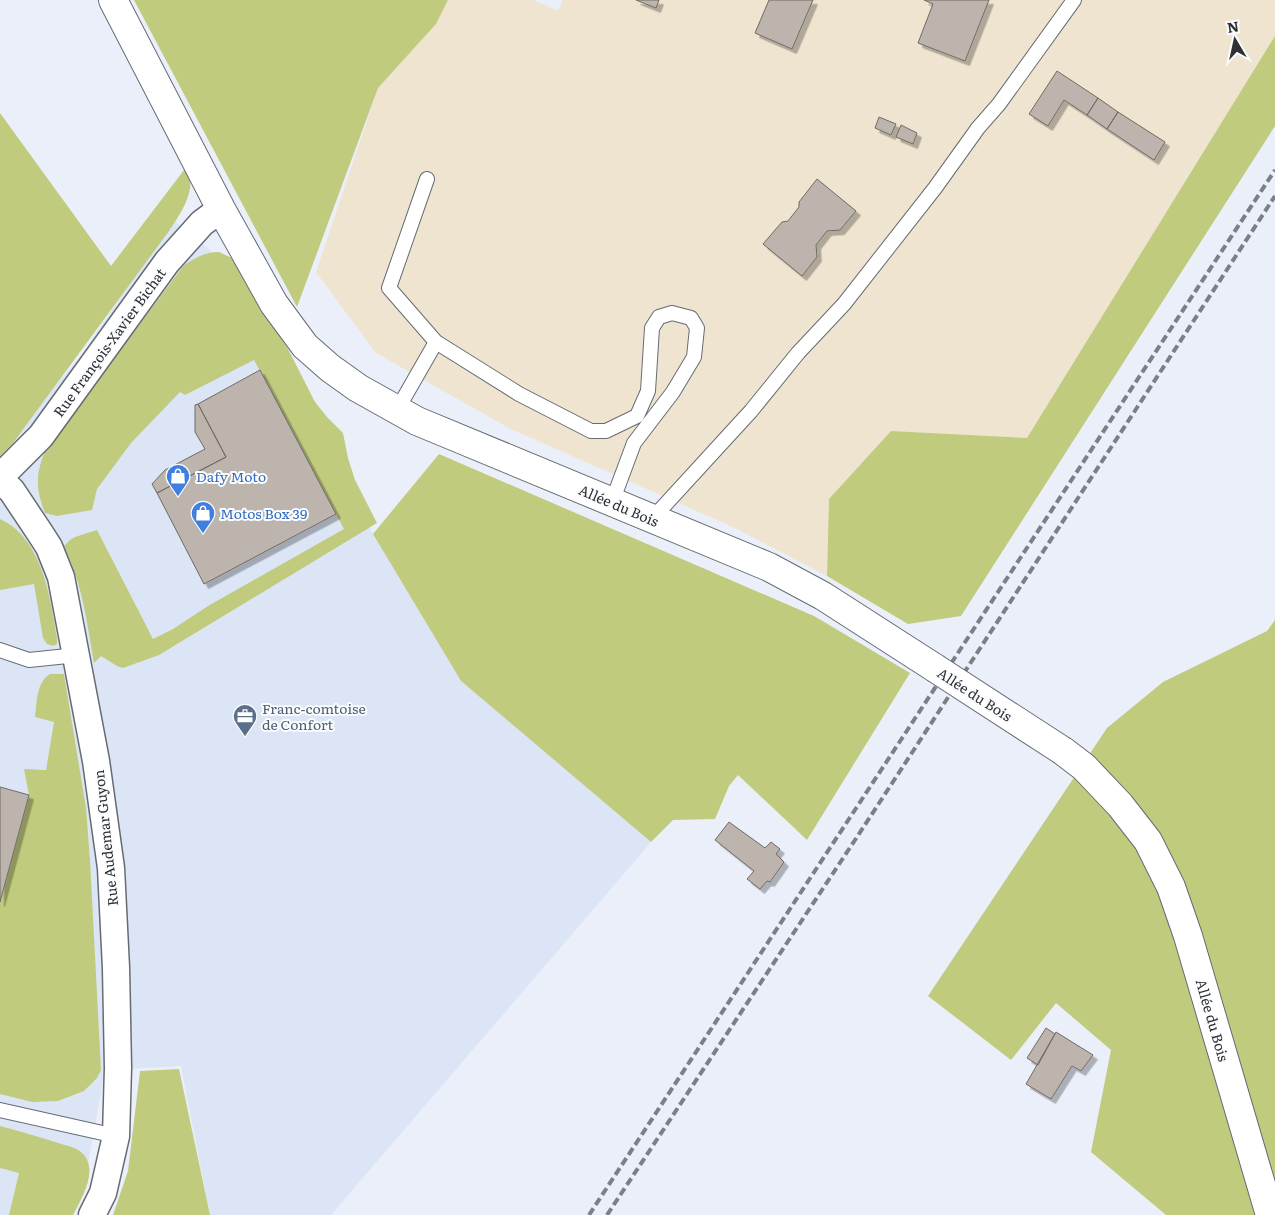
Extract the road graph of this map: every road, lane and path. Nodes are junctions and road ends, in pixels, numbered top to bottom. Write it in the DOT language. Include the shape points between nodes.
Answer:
graph roads {
  1 [pos="114,0"];
  2 [pos="1074,0"];
  3 [pos="426,179"];
  4 [pos="221,209"];
  5 [pos="436,342"];
  6 [pos="407,415"];
  7 [pos="0,478"];
  8 [pos="612,502"];
  9 [pos="652,519"];
  10 [pos="0,650"];
  11 [pos="77,655"];
  12 [pos="0,1110"];
  13 [pos="116,1136"];
  14 [pos="92,1215"];
  15 [pos="1270,1215"];
  1 -- 4 [label="street, Allée du Bois"];
  2 -- 9 [label="lane" via="999,104 844,304"];
  3 -- 5 [label="lane" via="389,288"];
  4 -- 6 [label="street, Allée du Bois" via="274,304 306,346 344,378"];
  4 -- 7 [label="street, Rue François-Xavier Bichat" via="202,223 167,262 41,436"];
  5 -- 6 [label="lane"];
  5 -- 8 [label="lane" via="519,394 591,430 606,431 637,416 648,391 652,328 659,317 672,312 691,318 697,328 694,357 673,392 634,443"];
  6 -- 8 [label="street, Allée du Bois"];
  7 -- 11 [label="street, Rue Audemar Guyon" via="48,547 61,577"];
  8 -- 9 [label="street, Allée du Bois"];
  9 -- 15 [label="street, Allée du Bois, bridge" via="769,567 815,592 1063,751 1089,772 1126,812 1148,841 1172,887"];
  10 -- 11 [label="lane" via="29,660"];
  11 -- 13 [label="street, Rue Audemar Guyon" via="111,868 118,1068"];
  12 -- 13 [label="lane"];
  13 -- 14 [label="street, Rue Audemar Guyon" via="102,1192"];
}
